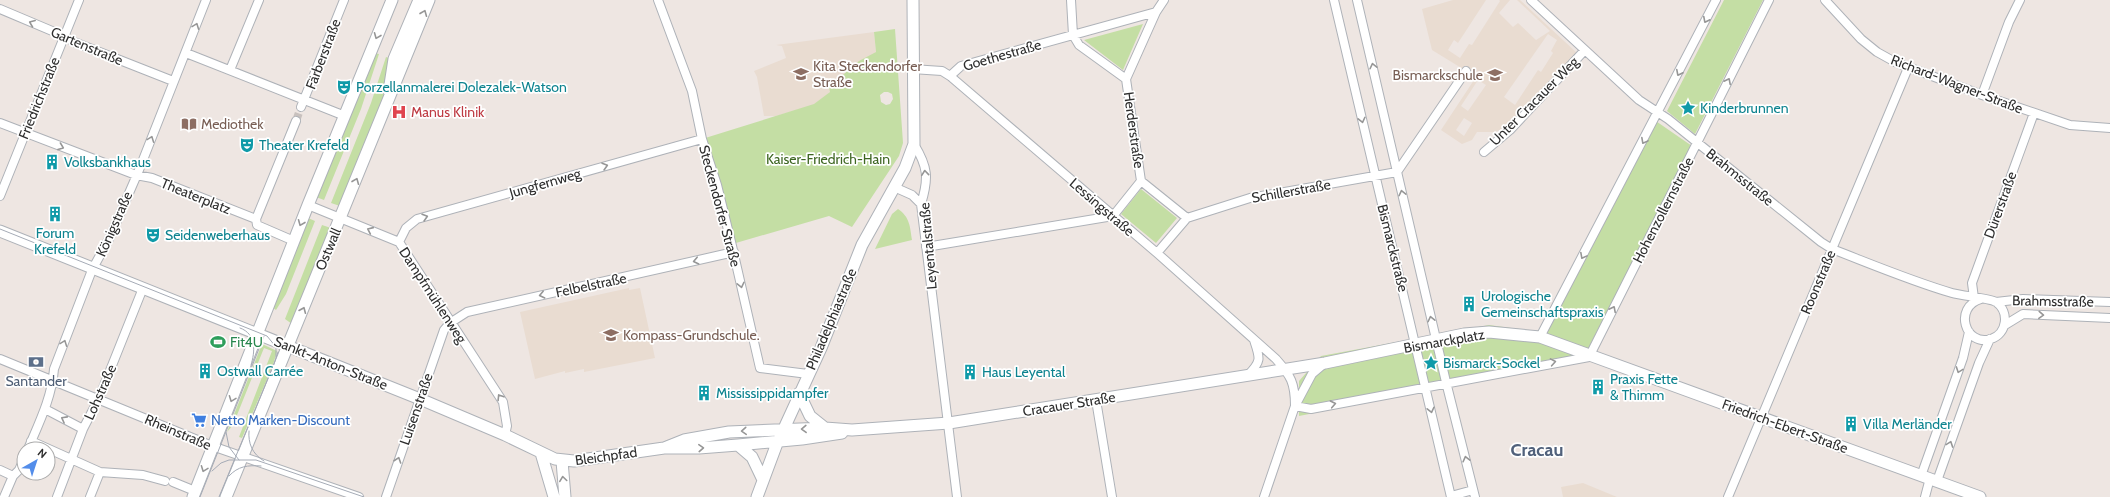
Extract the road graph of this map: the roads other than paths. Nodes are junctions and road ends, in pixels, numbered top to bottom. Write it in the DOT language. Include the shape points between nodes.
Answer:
graph roads {
  1 [pos="79,0"];
  2 [pos="206,0"];
  3 [pos="259,0"];
  4 [pos="344,0"];
  5 [pos="392,0"];
  6 [pos="418,0"];
  7 [pos="429,0"];
  8 [pos="658,0"];
  9 [pos="913,0"];
  10 [pos="1071,0"];
  11 [pos="1164,0"];
  12 [pos="1334,0"];
  13 [pos="1358,0"];
  14 [pos="1531,0"];
  15 [pos="1716,0"];
  16 [pos="1769,0"];
  17 [pos="1825,0"];
  18 [pos="2020,0"];
  19 [pos="0,9"];
  20 [pos="1156,12"];
  21 [pos="1073,35"];
  22 [pos="64,36"];
  23 [pos="1584,51"];
  24 [pos="186,53"];
  25 [pos="1908,68"];
  26 [pos="912,69"];
  27 [pos="230,70"];
  28 [pos="1466,71"];
  29 [pos="950,76"];
  30 [pos="1126,79"];
  31 [pos="174,81"];
  32 [pos="1982,95"];
  33 [pos="305,99"];
  34 [pos="389,101"];
  35 [pos="301,107"];
  36 [pos="1659,112"];
  37 [pos="2034,113"];
  38 [pos="345,116"];
  39 [pos="296,121"];
  40 [pos="0,123"];
  41 [pos="2110,128"];
  42 [pos="24,133"];
  43 [pos="702,139"];
  44 [pos="1698,142"];
  45 [pos="914,144"];
  46 [pos="1484,152"];
  47 [pos="1397,172"];
  48 [pos="136,175"];
  49 [pos="1375,177"];
  50 [pos="1141,180"];
  51 [pos="894,187"];
  52 [pos="0,196"];
  53 [pos="308,204"];
  54 [pos="921,204"];
  55 [pos="1113,216"];
  56 [pos="342,217"];
  57 [pos="1187,218"];
  58 [pos="256,219"];
  59 [pos="0,232"];
  60 [pos="294,241"];
  61 [pos="399,242"];
  62 [pos="926,246"];
  63 [pos="1832,249"];
  64 [pos="734,252"];
  65 [pos="1157,254"];
  66 [pos="93,268"];
  67 [pos="143,288"];
  68 [pos="1978,299"];
  69 [pos="1996,302"];
  70 [pos="2110,302"];
  71 [pos="2110,318"];
  72 [pos="450,323"];
  73 [pos="2005,325"];
  74 [pos="1969,332"];
  75 [pos="258,333"];
  76 [pos="1540,337"];
  77 [pos="1253,339"];
  78 [pos="1990,339"];
  79 [pos="1436,340"];
  80 [pos="1416,345"];
  81 [pos="288,346"];
  82 [pos="1589,357"];
  83 [pos="0,359"];
  84 [pos="1325,363"];
  85 [pos="1284,369"];
  86 [pos="808,374"];
  87 [pos="1248,375"];
  88 [pos="53,380"];
  89 [pos="1446,382"];
  90 [pos="1426,386"];
  91 [pos="800,393"];
  92 [pos="99,398"];
  93 [pos="420,399"];
  94 [pos="1096,400"];
  95 [pos="1295,406"];
  96 [pos="45,409"];
  97 [pos="1762,417"];
  98 [pos="949,423"];
  99 [pos="825,428"];
  100 [pos="83,429"];
  101 [pos="784,430"];
  102 [pos="852,430"];
  103 [pos="505,435"];
  104 [pos="32,441"];
  105 [pos="778,441"];
  106 [pos="738,445"];
  107 [pos="212,446"];
  108 [pos="664,448"];
  109 [pos="541,453"];
  110 [pos="56,454"];
  111 [pos="243,458"];
  112 [pos="72,461"];
  113 [pos="562,461"];
  114 [pos="0,470"];
  115 [pos="100,472"];
  116 [pos="16,473"];
  117 [pos="13,476"];
  118 [pos="1929,478"];
  119 [pos="763,480"];
  120 [pos="194,494"];
  121 [pos="1474,494"];
  122 [pos="4,497"];
  123 [pos="57,497"];
  124 [pos="90,497"];
  125 [pos="226,497"];
  126 [pos="359,497"];
  127 [pos="386,497"];
  128 [pos="554,497"];
  129 [pos="565,497"];
  130 [pos="757,497"];
  131 [pos="957,497"];
  132 [pos="1112,497"];
  133 [pos="1264,497"];
  134 [pos="1451,497"];
  135 [pos="1728,497"];
  136 [pos="1926,497"];
  137 [pos="1980,497"];
  1 -- 22 [label="street, Friedrichstraße"];
  24 -- 2 [label="street, Königstraße, one-way"];
  3 -- 27 [label="street"];
  4 -- 33 [label="street, Färberstraße"];
  5 -- 38 [label="street, one-way"];
  6 -- 34 [label="street" via="392,66"];
  34 -- 7 [label="street, Ostwall, one-way"];
  8 -- 43 [label="street, Steckendorfer Straße" via="692,91"];
  9 -- 26 [label="street, Leyentalstraße"];
  10 -- 21 [label="street"];
  11 -- 20 [label="street"];
  12 -- 49 [label="street, Bismarckstraße, one-way"];
  47 -- 13 [label="street, Bismarckstraße, one-way"];
  14 -- 23 [label="street, Brahmsstraße"];
  15 -- 36 [label="street, one-way"];
  44 -- 16 [label="street, Hohenzollernstraße, one-way"];
  17 -- 25 [label="street, Richard-Wagner-Straße" via="1870,46"];
  18 -- 32 [label="street" via="2009,22"];
  22 -- 19 [label="street, Gartenstraße, one-way"];
  20 -- 21 [label="street, Goethestraße"];
  20 -- 30 [label="street"];
  21 -- 29 [label="street, Goethestraße" via="961,66"];
  21 -- 30 [label="street" via="1079,45"];
  22 -- 31 [label="street, Gartenstraße"];
  22 -- 42 [label="street, Friedrichstraße"];
  23 -- 36 [label="street, Brahmsstraße" via="1638,100"];
  23 -- 46 [label="street, Unter Cracauer Weg" via="1510,130"];
  24 -- 27 [label="street"];
  24 -- 31 [label="street, Königstraße"];
  25 -- 32 [label="street, Richard-Wagner-Straße"];
  25 -- 63 [label="street, Roonstraße"];
  26 -- 29 [label="street, Goethestraße" via="942,71"];
  26 -- 45 [label="street, Leyentalstraße"];
  27 -- 33 [label="street"];
  28 -- 47 [label="street"];
  29 -- 55 [label="street, Lessingstraße"];
  30 -- 50 [label="street, Herderstraße"];
  48 -- 31 [label="street, Königstraße, one-way"];
  32 -- 37 [label="street, Richard-Wagner-Straße"];
  33 -- 35 [label="street, Färberstraße"];
  33 -- 38 [label="street"];
  56 -- 34 [label="street, Ostwall, one-way"];
  36 -- 44 [label="street, Brahmsstraße"];
  36 -- 76 [label="street, one-way"];
  37 -- 41 [label="street, Richard-Wagner-Straße" via="2070,125"];
  37 -- 68 [label="street, Dürerstraße" via="1972,283"];
  38 -- 53 [label="street"];
  39 -- 58 [label="street"];
  40 -- 42 [label="street, Theaterplatz"];
  42 -- 48 [label="street, Theaterplatz, one-way"];
  42 -- 52 [label="street, Friedrichstraße"];
  61 -- 43 [label="street, Jungfernweg, one-way" via="406,228 417,219"];
  43 -- 64 [label="street, Steckendorfer Straße"];
  44 -- 63 [label="street, Brahmsstraße" via="1802,228"];
  82 -- 44 [label="street, Hohenzollernstraße, one-way"];
  45 -- 51 [label="street, Philadelphiastraße"];
  54 -- 45 [label="street, Leyentalstraße, one-way" via="926,183 924,160"];
  47 -- 49 [label="street, Schillerstraße"];
  79 -- 47 [label="street, Bismarckstraße, one-way"];
  48 -- 58 [label="street, Theaterplatz" via="152,178"];
  48 -- 66 [label="street, Königstraße" via="110,236"];
  49 -- 57 [label="street, Schillerstraße" via="1250,198"];
  49 -- 80 [label="street, Bismarckstraße"];
  50 -- 55 [label="street"];
  50 -- 57 [label="street"];
  51 -- 54 [label="street" via="912,195"];
  51 -- 86 [label="street, Philadelphiastraße" via="862,245"];
  53 -- 56 [label="street, Dampfmühlenweg"];
  53 -- 60 [label="street, one-way"];
  54 -- 62 [label="street, Leyentalstraße"];
  55 -- 62 [label="street"];
  55 -- 65 [label="street, Lessingstraße"];
  61 -- 56 [label="street, Dampfmühlenweg, one-way"];
  81 -- 56 [label="street, Ostwall, one-way"];
  57 -- 65 [label="street"];
  58 -- 60 [label="street" via="257,225"];
  59 -- 66 [label="street, Sankt-Anton-Straße"];
  60 -- 75 [label="street"];
  61 -- 72 [label="street, Dampfmühlenweg"];
  62 -- 98 [label="street, Leyentalstraße"];
  63 -- 68 [label="street, Brahmsstraße" via="1952,293"];
  63 -- 97 [label="street, Roonstraße"];
  64 -- 72 [label="street, Felbelstraße, one-way" via="467,312"];
  64 -- 86 [label="street, Steckendorfer Straße, one-way" via="760,368"];
  65 -- 77 [label="street, Lessingstraße"];
  66 -- 67 [label="street, Sankt-Anton-Straße"];
  88 -- 66 [label="street, Königstraße, one-way" via="54,369"];
  67 -- 75 [label="street, Sankt-Anton-Straße"];
  67 -- 92 [label="street, Lohstraße"];
  68 -- 69 [label="street"];
  68 -- 74 [label="street" via="1966,311 1964,320"];
  69 -- 70 [label="street, Brahmsstraße" via="2023,299"];
  69 -- 73 [label="street" via="2002,308"];
  73 -- 71 [label="street, Brahmsstraße, one-way" via="2023,314"];
  72 -- 93 [label="street, Luisenstraße" via="444,330"];
  103 -- 72 [label="street, Dampfmühlenweg, one-way" via="507,426 503,402"];
  73 -- 78 [label="street" via="2000,334"];
  74 -- 78 [label="street" via="1980,339"];
  74 -- 118 [label="street, one-way"];
  75 -- 81 [label="street, Sankt-Anton-Straße"];
  75 -- 107 [label="street, one-way"];
  76 -- 79 [label="street, Bismarckplatz" via="1489,332"];
  76 -- 82 [label="street, Bismarckplatz"];
  77 -- 85 [label="street, Lessingstraße"];
  77 -- 87 [label="street" via="1259,362"];
  118 -- 78 [label="street, one-way"];
  79 -- 80 [label="street, Bismarckplatz"];
  79 -- 89 [label="street, Bismarckstraße"];
  80 -- 84 [label="street, Bismarckplatz"];
  80 -- 90 [label="street, Bismarckstraße"];
  81 -- 93 [label="street, Sankt-Anton-Straße"];
  81 -- 111 [label="street, Ostwall"];
  89 -- 82 [label="street, one-way"];
  82 -- 97 [label="street, Friedrich-Ebert-Straße"];
  83 -- 88 [label="street, Rheinstraße"];
  84 -- 85 [label="street, Bismarckplatz"];
  84 -- 95 [label="street" via="1312,374"];
  85 -- 87 [label="street, Cracauer Straße"];
  85 -- 95 [label="street, Lessingstraße" via="1295,389"];
  86 -- 91 [label="street, Philadelphiastraße"];
  87 -- 94 [label="street, Cracauer Straße"];
  88 -- 92 [label="street, Rheinstraße"];
  88 -- 96 [label="street, Königstraße"];
  89 -- 90 [label="street"];
  121 -- 89 [label="street, Bismarckstraße, one-way"];
  95 -- 90 [label="street, one-way" via="1311,408"];
  90 -- 134 [label="street, Bismarckstraße, one-way"];
  91 -- 99 [label="street" via="810,416"];
  91 -- 101 [label="street, Philadelphiastraße"];
  92 -- 100 [label="street, Lohstraße"];
  92 -- 107 [label="street, Rheinstraße"];
  93 -- 103 [label="street, Sankt-Anton-Straße"];
  127 -- 93 [label="street, Luisenstraße, one-way"];
  94 -- 98 [label="street, Cracauer Straße"];
  94 -- 132 [label="street"];
  95 -- 133 [label="street"];
  100 -- 96 [label="street, one-way"];
  96 -- 104 [label="street, Königstraße"];
  97 -- 118 [label="street, Friedrich-Ebert-Straße"];
  97 -- 135 [label="street, Roonstraße"];
  98 -- 102 [label="street, Cracauer Straße"];
  98 -- 131 [label="street, Leyentalstraße"];
  99 -- 101 [label="street, Cracauer Straße, one-way"];
  99 -- 102 [label="street, Cracauer Straße"];
  100 -- 112 [label="street, Lohstraße"];
  101 -- 105 [label="street, Philadelphiastraße"];
  101 -- 108 [label="street, Bleichpfad, one-way" via="729,432 684,440"];
  102 -- 105 [label="street, Cracauer Straße" via="826,436"];
  103 -- 109 [label="street, Bleichpfad"];
  105 -- 106 [label="street, Bleichpfad"];
  105 -- 119 [label="street, Philadelphiastraße"];
  108 -- 106 [label="street, Bleichpfad, one-way"];
  106 -- 119 [label="street" via="752,457"];
  107 -- 111 [label="street, Rheinstraße"];
  107 -- 120 [label="street, one-way"];
  108 -- 113 [label="street, Bleichpfad"];
  109 -- 113 [label="street, Bleichpfad"];
  109 -- 128 [label="street"];
  110 -- 112 [label="street"];
  111 -- 125 [label="street, Ostwall"];
  111 -- 126 [label="street, Rheinstraße"];
  112 -- 115 [label="street"];
  112 -- 123 [label="street, Lohstraße"];
  129 -- 113 [label="street, one-way"];
  114 -- 117 [label="street"];
  115 -- 120 [label="street" via="143,475 169,481"];
  115 -- 124 [label="street"];
  116 -- 117 [label="street"];
  117 -- 122 [label="street"];
  118 -- 136 [label="street"];
  118 -- 137 [label="street, Friedrich-Ebert-Straße"];
  119 -- 130 [label="street, Philadelphiastraße"];
  121 -- 134 [label="street, Bismarckstraße"];
}
